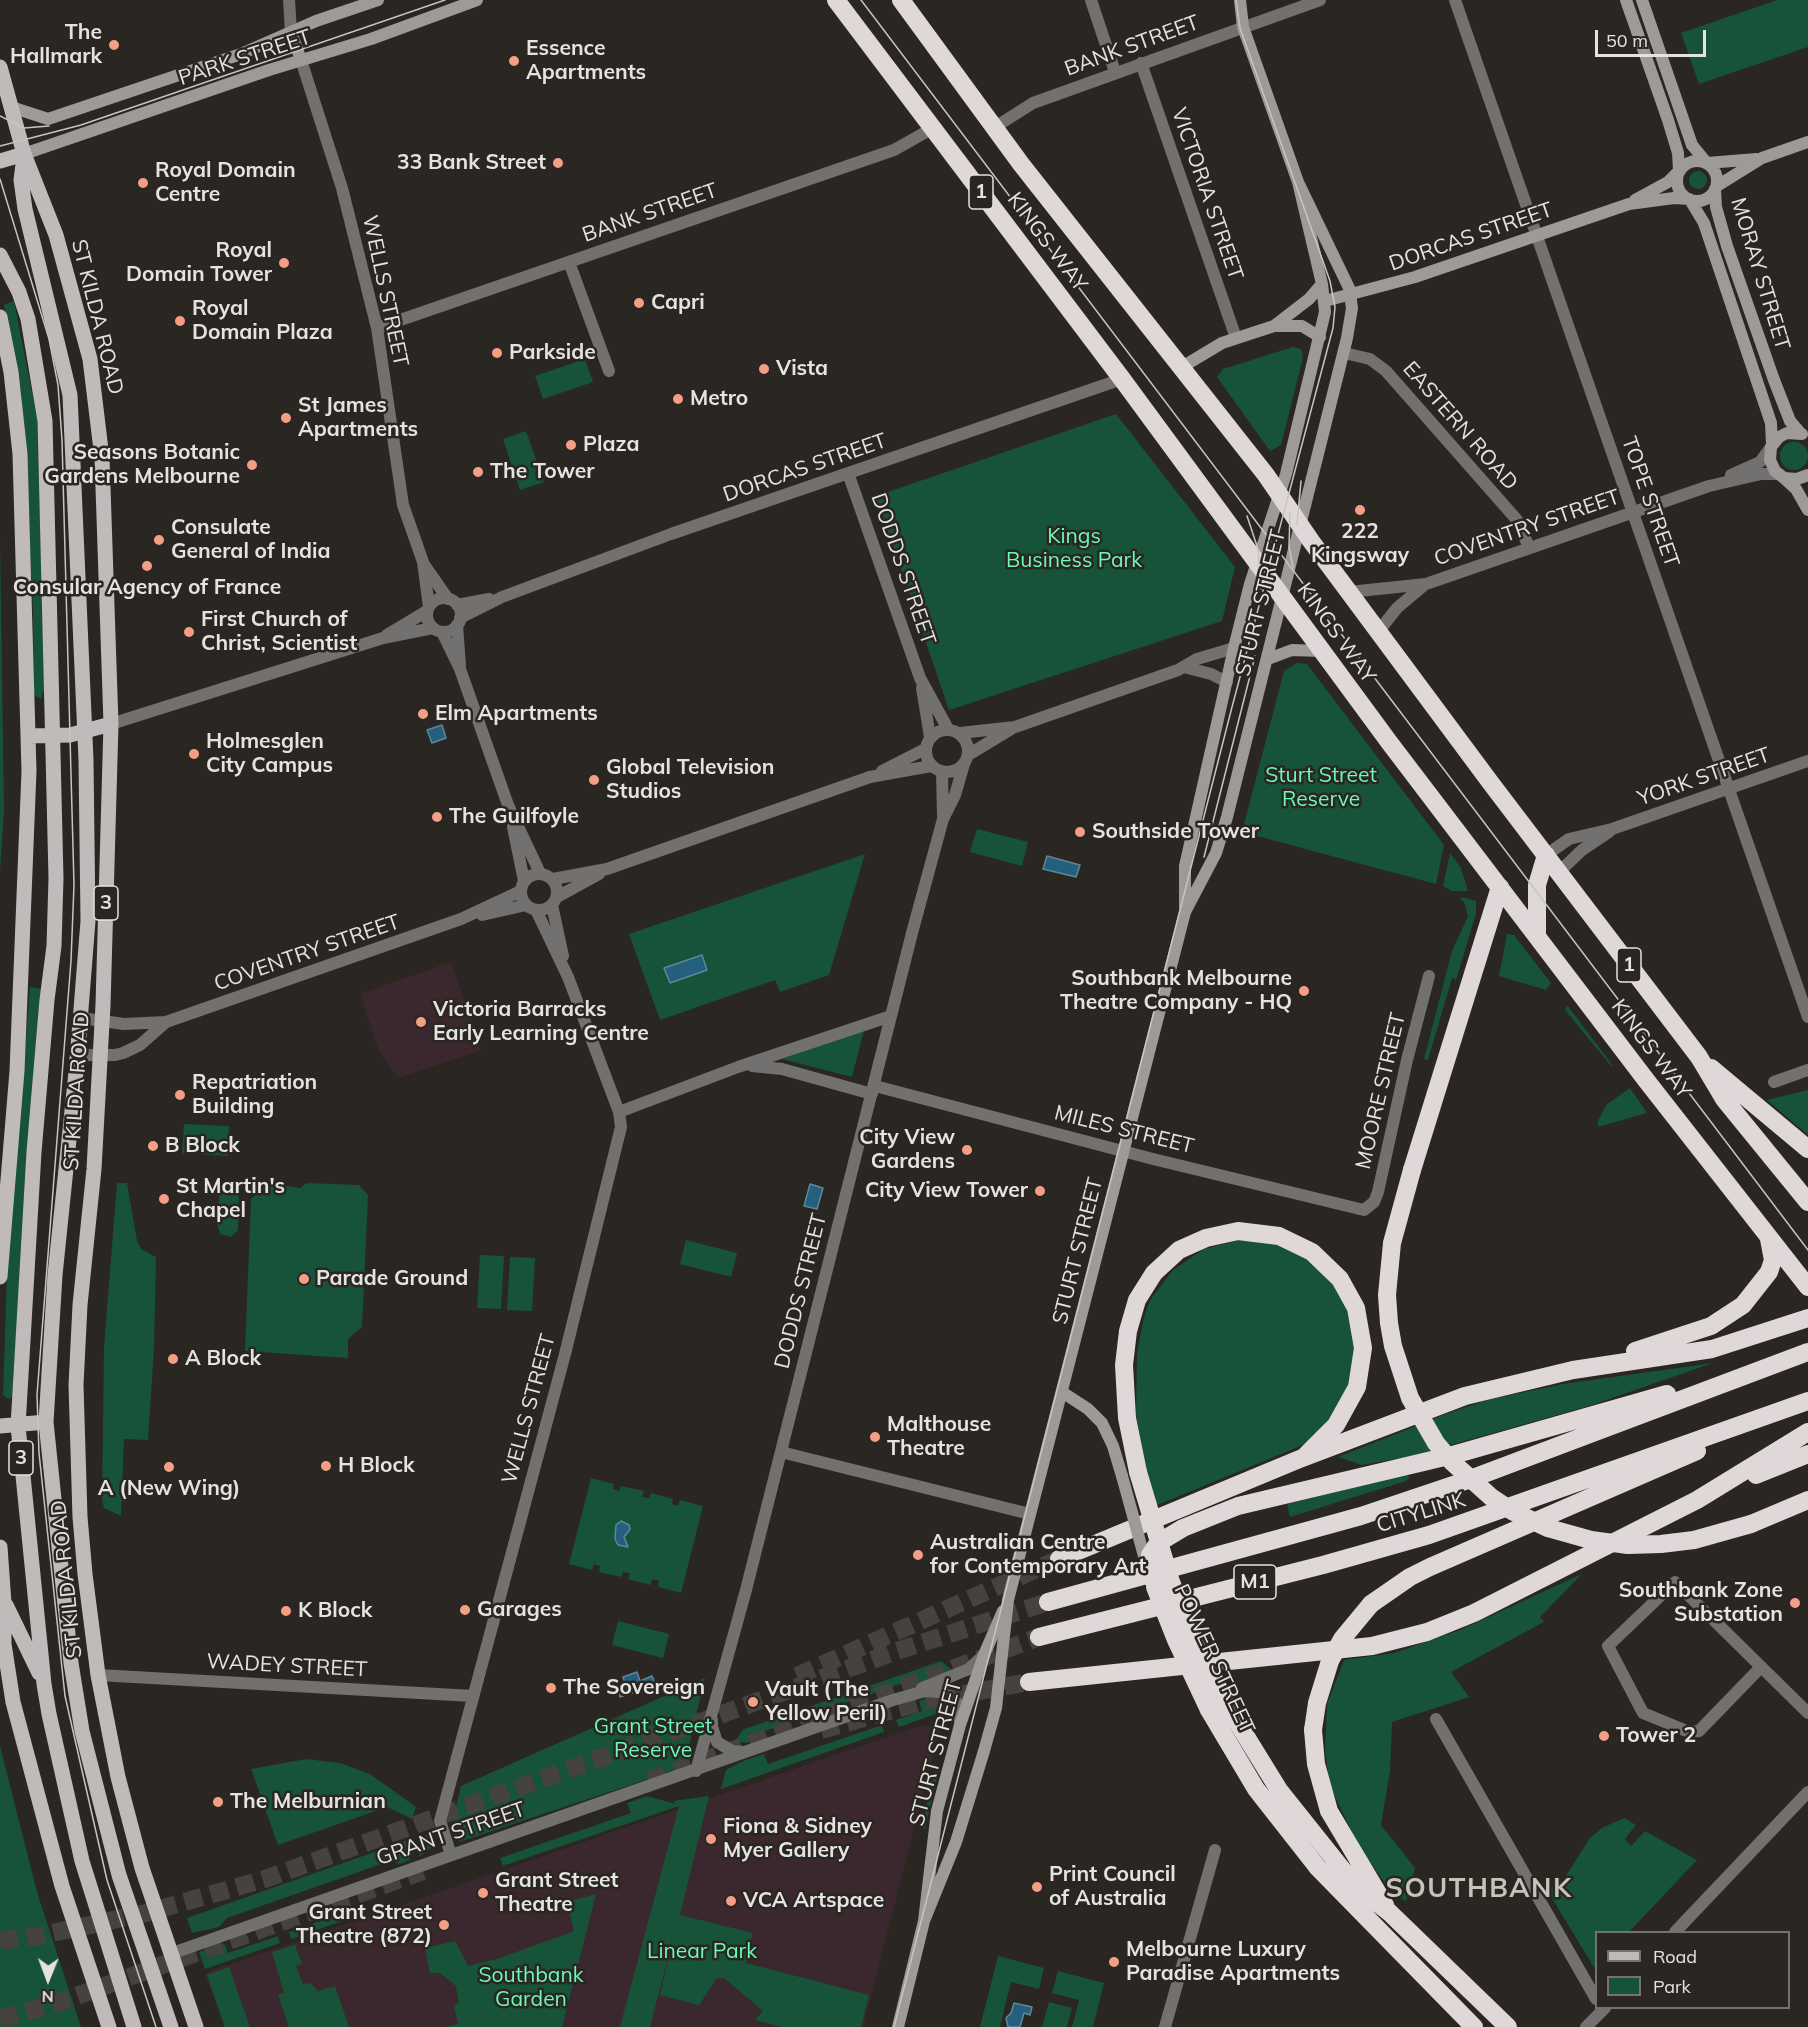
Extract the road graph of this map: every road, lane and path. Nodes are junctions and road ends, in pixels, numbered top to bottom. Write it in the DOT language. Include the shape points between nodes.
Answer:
graph roads {
  1 [pos="289,0"];
  2 [pos="378,0"];
  3 [pos="477,0"];
  4 [pos="836,0"];
  5 [pos="901,0"];
  6 [pos="1091,0"];
  7 [pos="1320,0"];
  8 [pos="1455,0"];
  9 [pos="1626,0"];
  10 [pos="1642,0"];
  11 [pos="1239,3"];
  12 [pos="1243,27"];
  13 [pos="291,32"];
  14 [pos="301,60"];
  15 [pos="1141,63"];
  16 [pos="0,67"];
  17 [pos="1115,72"];
  18 [pos="11,107"];
  19 [pos="995,127"];
  20 [pos="933,128"];
  21 [pos="1808,142"];
  22 [pos="24,154"];
  23 [pos="1762,158"];
  24 [pos="0,160"];
  25 [pos="1706,162"];
  26 [pos="1679,171"];
  27 [pos="1298,182"];
  28 [pos="1716,188"];
  29 [pos="1690,200"];
  30 [pos="1629,204"];
  31 [pos="1538,235"];
  32 [pos="0,255"];
  33 [pos="569,262"];
  34 [pos="1322,285"];
  35 [pos="1351,296"];
  36 [pos="1324,301"];
  37 [pos="0,317"];
  38 [pos="1274,326"];
  39 [pos="377,328"];
  40 [pos="1320,337"];
  41 [pos="1236,338"];
  42 [pos="1344,353"];
  43 [pos="1182,367"];
  44 [pos="609,371"];
  45 [pos="1122,380"];
  46 [pos="1806,436"];
  47 [pos="1772,446"];
  48 [pos="848,473"];
  49 [pos="1779,475"];
  50 [pos="1808,475"];
  51 [pos="1709,486"];
  52 [pos="1280,495"];
  53 [pos="1808,510"];
  54 [pos="1633,512"];
  55 [pos="1301,527"];
  56 [pos="1529,547"];
  57 [pos="1257,561"];
  58 [pos="423,562"];
  59 [pos="1426,584"];
  60 [pos="1349,592"];
  61 [pos="502,597"];
  62 [pos="1283,599"];
  63 [pos="452,602"];
  64 [pos="428,609"];
  65 [pos="459,622"];
  66 [pos="437,630"];
  67 [pos="1378,632"];
  68 [pos="383,638"];
  69 [pos="1234,648"];
  70 [pos="1321,651"];
  71 [pos="1268,659"];
  72 [pos="1184,667"];
  73 [pos="460,669"];
  74 [pos="920,678"];
  75 [pos="1227,682"];
  76 [pos="111,724"];
  77 [pos="1014,727"];
  78 [pos="954,731"];
  79 [pos="85,732"];
  80 [pos="28,736"];
  81 [pos="52,737"];
  82 [pos="927,743"];
  83 [pos="966,759"];
  84 [pos="1808,761"];
  85 [pos="937,769"];
  86 [pos="870,777"];
  87 [pos="1730,788"];
  88 [pos="508,806"];
  89 [pos="943,819"];
  90 [pos="1612,830"];
  91 [pos="1546,855"];
  92 [pos="607,868"];
  93 [pos="1559,872"];
  94 [pos="540,873"];
  95 [pos="553,879"];
  96 [pos="523,886"];
  97 [pos="1500,887"];
  98 [pos="554,901"];
  99 [pos="531,907"];
  100 [pos="1185,912"];
  101 [pos="461,919"];
  102 [pos="1537,936"];
  103 [pos="1429,976"];
  104 [pos="568,977"];
  105 [pos="891,1016"];
  106 [pos="1808,1017"];
  107 [pos="81,1018"];
  108 [pos="103,1021"];
  109 [pos="165,1022"];
  110 [pos="78,1054"];
  111 [pos="100,1055"];
  112 [pos="1699,1057"];
  113 [pos="738,1067"];
  114 [pos="1808,1070"];
  115 [pos="1774,1082"];
  116 [pos="873,1090"];
  117 [pos="619,1112"];
  118 [pos="1808,1149"];
  119 [pos="1123,1151"];
  120 [pos="1808,1202"];
  121 [pos="1364,1210"];
  122 [pos="1768,1235"];
  123 [pos="0,1277"];
  124 [pos="1808,1287"];
  125 [pos="1808,1318"];
  126 [pos="1808,1352"];
  127 [pos="1783,1361"];
  128 [pos="1573,1370"];
  129 [pos="1062,1392"];
  130 [pos="1808,1401"];
  131 [pos="46,1422"];
  132 [pos="0,1426"];
  133 [pos="18,1426"];
  134 [pos="1808,1432"];
  135 [pos="781,1452"];
  136 [pos="1808,1454"];
  137 [pos="1302,1458"];
  138 [pos="1130,1474"];
  139 [pos="1696,1500"];
  140 [pos="1808,1500"];
  141 [pos="1030,1514"];
  142 [pos="1158,1543"];
  143 [pos="0,1547"];
  144 [pos="1059,1559"];
  145 [pos="1152,1579"];
  146 [pos="1008,1600"];
  147 [pos="1048,1602"];
  148 [pos="4,1603"];
  149 [pos="1039,1637"];
  150 [pos="2,1644"];
  151 [pos="984,1655"];
  152 [pos="1761,1667"];
  153 [pos="98,1675"];
  154 [pos="73,1679"];
  155 [pos="1029,1682"];
  156 [pos="44,1684"];
  157 [pos="473,1696"];
  158 [pos="893,1700"];
  159 [pos="1218,1707"];
  160 [pos="713,1710"];
  161 [pos="1808,1713"];
  162 [pos="1436,1719"];
  163 [pos="960,1725"];
  164 [pos="745,1752"];
  165 [pos="696,1771"];
  166 [pos="1808,1792"];
  167 [pos="1215,1850"];
  168 [pos="451,1855"];
  169 [pos="1389,1912"];
  170 [pos="924,1921"];
  171 [pos="1676,1931"];
  172 [pos="170,1954"];
  173 [pos="1595,1996"];
  174 [pos="1599,2009"];
  175 [pos="109,2027"];
  176 [pos="134,2027"];
  177 [pos="171,2027"];
  178 [pos="196,2027"];
  179 [pos="898,2027"];
  180 [pos="1165,2027"];
  181 [pos="1474,2027"];
  182 [pos="1508,2027"];
  183 [pos="1586,2027"];
  1 -- 13 [label="street"];
  2 -- 13 [label="street, PARK STREET"];
  3 -- 14 [label="street, PARK STREET"];
  4 -- 20 [label="highway, KINGS WAY / 1"];
  5 -- 19 [label="highway, KINGS WAY / 1"];
  6 -- 17 [label="street"];
  7 -- 12 [label="street, BANK STREET"];
  8 -- 31 [label="street, TOPE STREET"];
  9 -- 26 [label="street" via="1668,120 1679,156"];
  10 -- 25 [label="street" via="1692,145"];
  11 -- 12 [label="street"];
  12 -- 15 [label="street, BANK STREET"];
  12 -- 27 [label="street"];
  13 -- 14 [label="street, WELLS STREET"];
  13 -- 18 [label="street, PARK STREET" via="241,54 48,119"];
  14 -- 22 [label="street, PARK STREET"];
  14 -- 39 [label="street, WELLS STREET" via="342,188"];
  15 -- 17 [label="street, BANK STREET"];
  15 -- 41 [label="street, VICTORIA STREET"];
  16 -- 18 [label="main road, ST KILDA ROAD / 3"];
  17 -- 19 [label="street, BANK STREET" via="1034,103"];
  18 -- 22 [label="main road, ST KILDA ROAD / 3"];
  19 -- 43 [label="highway, KINGS WAY / 1"];
  20 -- 33 [label="street, BANK STREET" via="894,150"];
  20 -- 45 [label="highway, KINGS WAY / 1"];
  21 -- 23 [label="street"];
  22 -- 24 [label="main road"];
  22 -- 76 [label="main road, ST KILDA ROAD / 3" via="56,235 90,359 102,458"];
  22 -- 79 [label="main road, ST KILDA ROAD" via="21,180 26,209 70,394"];
  23 -- 25 [label="street"];
  23 -- 28 [label="street"];
  25 -- 26 [label="street" via="1693,160"];
  25 -- 28 [label="street" via="1716,173"];
  26 -- 29 [label="street" via="1679,190"];
  26 -- 30 [label="street, DORCAS STREET" via="1670,181"];
  27 -- 34 [label="street"];
  27 -- 35 [label="street"];
  28 -- 29 [label="street" via="1703,200"];
  28 -- 46 [label="street, MORAY STREET" via="1716,207 1727,246 1766,358 1790,421"];
  29 -- 30 [label="street, DORCAS STREET"];
  29 -- 47 [label="street, MORAY STREET" via="1704,223 1772,423"];
  30 -- 31 [label="street, DORCAS STREET"];
  31 -- 35 [label="street, DORCAS STREET"];
  31 -- 54 [label="street, TOPE STREET"];
  32 -- 81 [label="main road, ST KILDA ROAD / 3" via="28,319 45,421"];
  33 -- 39 [label="street, BANK STREET"];
  33 -- 44 [label="street"];
  34 -- 36 [label="street"];
  34 -- 38 [label="street"];
  35 -- 36 [label="street, DORCAS STREET"];
  35 -- 42 [label="street, STURT STREET"];
  36 -- 40 [label="street, STURT STREET"];
  37 -- 80 [label="main road" via="20,454"];
  38 -- 40 [label="street" via="1302,326"];
  38 -- 41 [label="street"];
  39 -- 58 [label="street, WELLS STREET" via="403,506"];
  40 -- 52 [label="street, STURT STREET"];
  41 -- 43 [label="street"];
  42 -- 55 [label="street, STURT STREET"];
  42 -- 56 [label="street, EASTERN ROAD" via="1370,359 1386,371 1517,520"];
  43 -- 52 [label="highway, KINGS WAY / 1"];
  45 -- 48 [label="street, DORCAS STREET"];
  45 -- 57 [label="highway, KINGS WAY / 1"];
  46 -- 47 [label="street" via="1787,433"];
  47 -- 49 [label="street, MORAY STREET" via="1771,464"];
  47 -- 51 [label="street, COVENTRY STREET" via="1757,463"];
  48 -- 61 [label="street, DORCAS STREET"];
  48 -- 74 [label="street, DODDS STREET"];
  49 -- 50 [label="street" via="1793,480"];
  49 -- 51 [label="street, COVENTRY STREET" via="1757,474"];
  49 -- 53 [label="street" via="1796,489"];
  51 -- 54 [label="street, COVENTRY STREET"];
  52 -- 55 [label="highway, KINGS WAY / 1"];
  52 -- 57 [label="street, STURT STREET"];
  54 -- 56 [label="street, COVENTRY STREET"];
  54 -- 87 [label="street, TOPE STREET"];
  55 -- 60 [label="highway, KINGS WAY / 1"];
  55 -- 62 [label="street, STURT STREET"];
  56 -- 59 [label="street, COVENTRY STREET"];
  57 -- 62 [label="highway, KINGS WAY / 1"];
  57 -- 69 [label="street, STURT STREET"];
  58 -- 63 [label="street, WELLS STREET"];
  58 -- 64 [label="street, WELLS STREET"];
  59 -- 60 [label="street, COVENTRY STREET"];
  59 -- 67 [label="street, COVENTRY STREET" via="1396,608"];
  60 -- 67 [label="highway, KINGS WAY / 1"];
  61 -- 63 [label="street, DORCAS STREET"];
  61 -- 65 [label="street, DORCAS STREET"];
  62 -- 70 [label="highway, KINGS WAY / 1"];
  62 -- 71 [label="street, STURT STREET"];
  63 -- 64 [label="street" via="437,600"];
  63 -- 65 [label="street"];
  64 -- 66 [label="street" via="428,620"];
  64 -- 68 [label="street"];
  65 -- 66 [label="street"];
  65 -- 73 [label="street"];
  66 -- 68 [label="street"];
  66 -- 73 [label="street"];
  67 -- 91 [label="highway, KINGS WAY / 1"];
  68 -- 76 [label="street"];
  69 -- 72 [label="street"];
  69 -- 75 [label="street, STURT STREET"];
  70 -- 71 [label="street" via="1292,650"];
  70 -- 97 [label="highway, KINGS WAY / 1"];
  71 -- 100 [label="street, STURT STREET" via="1216,853"];
  72 -- 75 [label="street"];
  72 -- 77 [label="street"];
  73 -- 88 [label="street"];
  74 -- 78 [label="street, DODDS STREET"];
  74 -- 82 [label="street, DODDS STREET"];
  75 -- 100 [label="street, STURT STREET" via="1185,866"];
  76 -- 79 [label="main road"];
  76 -- 108 [label="main road, ST KILDA ROAD / 3"];
  77 -- 78 [label="street"];
  77 -- 83 [label="street"];
  78 -- 82 [label="street" via="934,733"];
  78 -- 83 [label="street" via="967,743"];
  79 -- 81 [label="main road"];
  79 -- 107 [label="main road, ST KILDA ROAD" via="88,921"];
  80 -- 81 [label="main road"];
  80 -- 123 [label="main road" via="23,963"];
  81 -- 133 [label="main road, ST KILDA ROAD / 3" via="56,917 34,1152"];
  82 -- 85 [label="street"];
  82 -- 86 [label="street"];
  83 -- 85 [label="street" via="954,771"];
  83 -- 89 [label="street, DODDS STREET"];
  84 -- 87 [label="street, YORK STREET"];
  85 -- 86 [label="street"];
  85 -- 89 [label="street, DODDS STREET"];
  86 -- 92 [label="street"];
  87 -- 90 [label="street, YORK STREET"];
  87 -- 106 [label="street, TOPE STREET"];
  88 -- 94 [label="street"];
  88 -- 96 [label="street"];
  89 -- 105 [label="street, DODDS STREET"];
  90 -- 91 [label="street, YORK STREET" via="1569,839"];
  90 -- 93 [label="street, YORK STREET"];
  91 -- 93 [label="highway, KINGS WAY / 1"];
  91 -- 102 [label="highway" via="1537,882"];
  92 -- 95 [label="street"];
  92 -- 98 [label="street"];
  93 -- 112 [label="highway, KINGS WAY / 1"];
  94 -- 95 [label="street"];
  94 -- 96 [label="street"];
  95 -- 98 [label="street" via="557,887"];
  96 -- 99 [label="street"];
  96 -- 101 [label="street, COVENTRY STREET"];
  97 -- 102 [label="highway, KINGS WAY / 1"];
  97 -- 140 [label="highway, bridge" via="1412,1170 1388,1270 1389,1323 1410,1398 1436,1443 1470,1479 1512,1511 1548,1528 1616,1544 1661,1544 1694,1540 1751,1524"];
  98 -- 99 [label="street"];
  98 -- 104 [label="street, WELLS STREET"];
  99 -- 101 [label="street, COVENTRY STREET"];
  99 -- 104 [label="street, WELLS STREET"];
  100 -- 119 [label="street, STURT STREET"];
  101 -- 109 [label="street, COVENTRY STREET"];
  102 -- 122 [label="highway, KINGS WAY / 1"];
  103 -- 121 [label="street, MOORE STREET" via="1378,1192"];
  104 -- 117 [label="street, WELLS STREET"];
  105 -- 113 [label="street, MILES STREET"];
  105 -- 116 [label="street, DODDS STREET"];
  107 -- 108 [label="street, COVENTRY STREET"];
  107 -- 110 [label="main road, ST KILDA ROAD"];
  108 -- 109 [label="street, COVENTRY STREET"];
  108 -- 111 [label="main road, ST KILDA ROAD / 3"];
  109 -- 111 [label="street, COVENTRY STREET" via="140,1045 115,1055"];
  110 -- 111 [label="street, COVENTRY STREET"];
  110 -- 131 [label="main road, ST KILDA ROAD" via="53,1296"];
  111 -- 153 [label="main road, ST KILDA ROAD / 3" via="76,1385 80,1518"];
  112 -- 118 [label="highway"];
  112 -- 120 [label="highway, KINGS WAY / 1" via="1724,1099"];
  113 -- 116 [label="street, MILES STREET" via="782,1069"];
  113 -- 117 [label="street, MILES STREET"];
  114 -- 115 [label="street"];
  116 -- 119 [label="street, MILES STREET"];
  116 -- 135 [label="street, DODDS STREET"];
  117 -- 157 [label="street, WELLS STREET" via="620,1135"];
  119 -- 121 [label="street, MILES STREET"];
  119 -- 129 [label="street, STURT STREET"];
  122 -- 124 [label="highway, KINGS WAY / 1"];
  122 -- 128 [label="highway" via="1773,1260 1769,1272 1755,1292 1728,1317 1691,1334"];
  125 -- 128 [label="highway" via="1712,1349"];
  126 -- 127 [label="highway, M1"];
  127 -- 142 [label="highway" via="1453,1455 1238,1506"];
  127 -- 147 [label="highway, CITYLINK / M1" via="1465,1481 1361,1516"];
  128 -- 137 [label="highway" via="1465,1396"];
  129 -- 138 [label="street, POWER STREET" via="1102,1422"];
  129 -- 141 [label="street, STURT STREET"];
  130 -- 149 [label="highway, CITYLINK / M1" via="1470,1521 1323,1565"];
  130 -- 169 [label="highway, bridge" via="1410,1577 1371,1604 1342,1639 1330,1661 1317,1703 1313,1730 1316,1764 1329,1811"];
  131 -- 133 [label="main road"];
  131 -- 154 [label="main road, ST KILDA ROAD"];
  132 -- 133 [label="main road"];
  133 -- 156 [label="main road, ST KILDA ROAD / 3"];
  134 -- 139 [label="highway"];
  135 -- 141 [label="street"];
  135 -- 160 [label="street, DODDS STREET"];
  136 -- 139 [label="highway"];
  137 -- 138 [label="highway, POWER STREET" via="1336,1425 1357,1387 1362,1366 1360,1321 1340,1279 1312,1252 1273,1234 1238,1231 1206,1238 1179,1250 1154,1273 1137,1300 1124,1365"];
  137 -- 144 [label="highway"];
  138 -- 142 [label="highway, POWER STREET, bridge"];
  138 -- 145 [label="street, POWER STREET, bridge" via="1139,1545"];
  139 -- 155 [label="highway" via="1474,1613 1401,1639 1372,1646"];
  141 -- 146 [label="street, STURT STREET"];
  142 -- 145 [label="highway, bridge" via="1150,1555"];
  142 -- 159 [label="highway, POWER STREET, bridge"];
  143 -- 148 [label="main road"];
  145 -- 159 [label="highway, POWER STREET, bridge" via="1176,1640"];
  146 -- 151 [label="street, STURT STREET"];
  146 -- 170 [label="street, STURT STREET" via="996,1708 956,1842"];
  148 -- 150 [label="main road"];
  148 -- 156 [label="main road"];
  150 -- 175 [label="main road" via="24,1747 62,1886"];
  151 -- 158 [label="street, GRANT STREET" via="969,1669"];
  151 -- 163 [label="street, STURT STREET"];
  152 -- 152 [label="street" via="1675,1582 1608,1646 1643,1713 1684,1731 1699,1731"];
  152 -- 161 [label="street"];
  153 -- 154 [label="main road"];
  153 -- 157 [label="street, WADEY STREET"];
  153 -- 172 [label="main road, ST KILDA ROAD / 3" via="118,1777"];
  154 -- 177 [label="main road, ST KILDA ROAD" via="93,1781 119,1875"];
  156 -- 176 [label="main road, ST KILDA ROAD / 3" via="82,1862"];
  157 -- 168 [label="street, WELLS STREET" via="440,1821"];
  158 -- 163 [label="street, GRANT STREET" via="925,1691 940,1692 959,1705"];
  158 -- 164 [label="street, GRANT STREET"];
  159 -- 169 [label="highway, POWER STREET" via="1316,1839 1363,1892"];
  159 -- 181 [label="highway, POWER STREET" via="1256,1789 1318,1868"];
  160 -- 164 [label="street" via="712,1727 717,1742 732,1751"];
  160 -- 165 [label="street, DODDS STREET"];
  162 -- 173 [label="street"];
  163 -- 170 [label="street, STURT STREET" via="935,1821"];
  164 -- 165 [label="street, GRANT STREET"];
  165 -- 168 [label="street, GRANT STREET"];
  166 -- 171 [label="street"];
  167 -- 180 [label="street"];
  168 -- 172 [label="street, GRANT STREET"];
  169 -- 182 [label="highway, POWER STREET"];
  170 -- 179 [label="street, STURT STREET"];
  172 -- 178 [label="main road, ST KILDA ROAD / 3"];
  174 -- 183 [label="street"];
}
